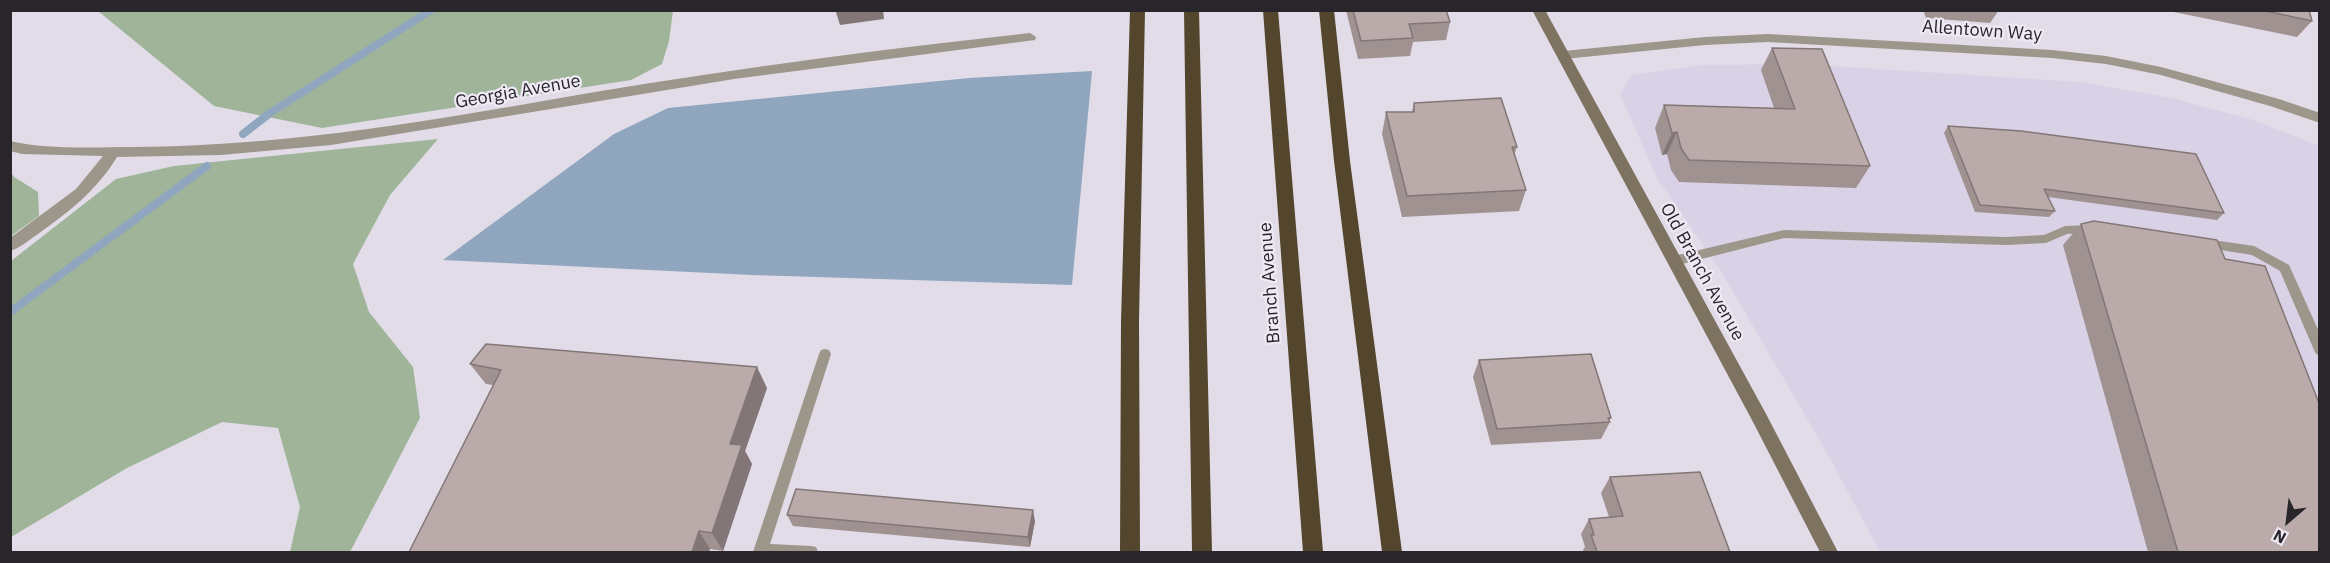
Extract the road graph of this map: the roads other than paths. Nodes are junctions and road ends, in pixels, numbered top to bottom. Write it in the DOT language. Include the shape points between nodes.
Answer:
graph roads {
  1 [pos="1138,10"];
  2 [pos="1191,10"];
  3 [pos="1270,10"];
  4 [pos="1326,10"];
  5 [pos="1538,10"];
  6 [pos="1030,37"];
  7 [pos="1564,55"];
  8 [pos="2319,118"];
  9 [pos="10,146"];
  10 [pos="113,152"];
  11 [pos="2104,229"];
  12 [pos="2196,243"];
  13 [pos="10,246"];
  14 [pos="1674,261"];
  15 [pos="2319,350"];
  16 [pos="825,354"];
  17 [pos="760,551"];
  18 [pos="811,552"];
  19 [pos="1130,552"];
  20 [pos="1202,552"];
  21 [pos="1313,552"];
  22 [pos="1392,552"];
  23 [pos="1829,552"];
  1 -- 19 [label="highway" via="1130,321"];
  2 -- 20 [label="highway"];
  3 -- 21 [label="highway, Branch Avenue"];
  4 -- 22 [label="highway"];
  5 -- 7 [label="main road, Old Branch Avenue"];
  6 -- 10 [label="street, Georgia Avenue" via="826,60 291,145"];
  7 -- 8 [label="street, Allentown Way" via="1705,40 1768,38 2052,54 2162,71"];
  7 -- 14 [label="main road, Old Branch Avenue"];
  9 -- 10 [label="street, Georgia Avenue"];
  10 -- 13 [label="street" via="92,184"];
  11 -- 14 [label="lane" via="2065,230 2046,239 2006,241 1784,234"];
  12 -- 15 [label="lane" via="2254,251 2285,268"];
  14 -- 23 [label="main road, Old Branch Avenue"];
  16 -- 17 [label="lane"];
  17 -- 18 [label="lane"];
}
